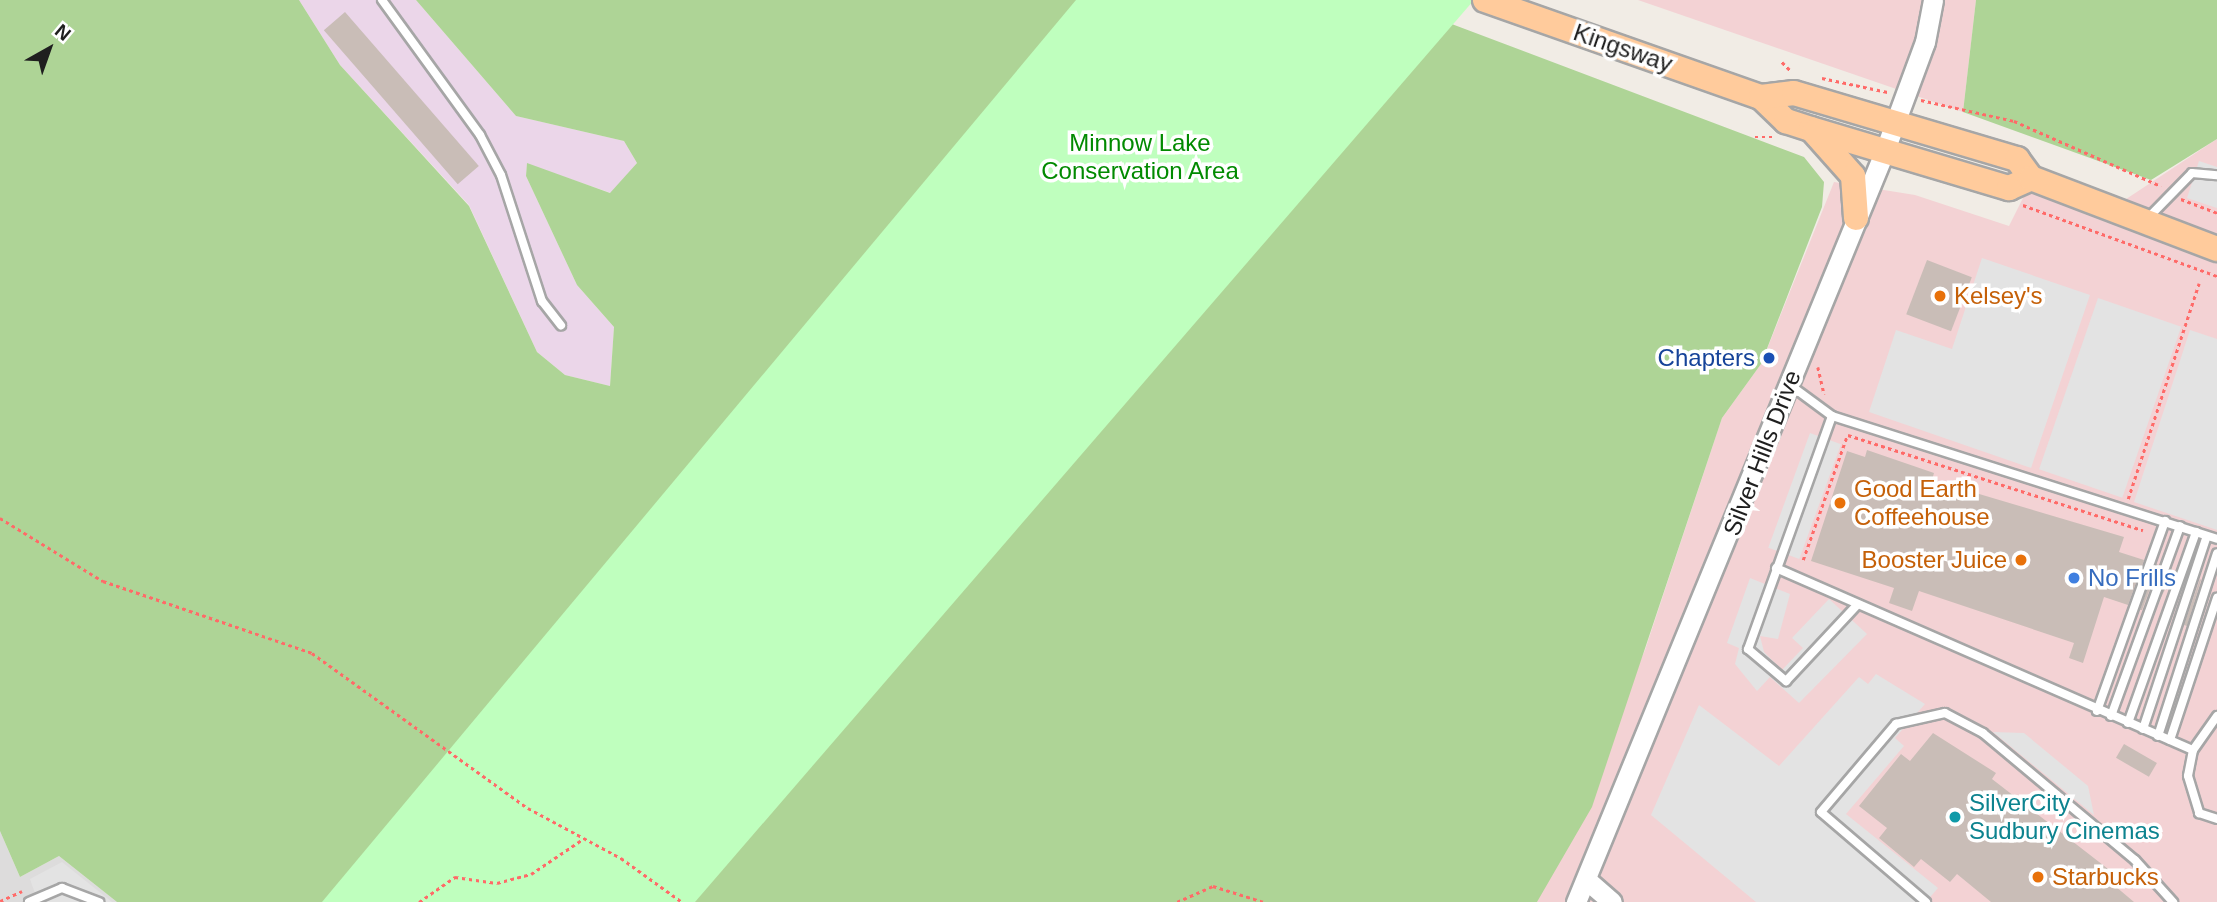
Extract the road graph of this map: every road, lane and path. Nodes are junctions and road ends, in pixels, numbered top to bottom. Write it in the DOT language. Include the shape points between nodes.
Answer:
graph roads {
  1 [pos="382,0"];
  2 [pos="1485,0"];
  3 [pos="1933,0"];
  4 [pos="1782,62"];
  5 [pos="1801,74"];
  6 [pos="1814,77"];
  7 [pos="1905,96"];
  8 [pos="1761,97"];
  9 [pos="1896,122"];
  10 [pos="1811,129"];
  11 [pos="1885,150"];
  12 [pos="2217,175"];
  13 [pos="2031,178"];
  14 [pos="2169,191"];
  15 [pos="2217,214"];
  16 [pos="1856,218"];
  17 [pos="2143,225"];
  18 [pos="2217,249"];
  19 [pos="2199,283"];
  20 [pos="561,325"];
  21 [pos="1787,383"];
  22 [pos="1832,416"];
  23 [pos="1847,436"];
  24 [pos="2125,508"];
  25 [pos="0,518"];
  26 [pos="2165,521"];
  27 [pos="2119,523"];
  28 [pos="2180,526"];
  29 [pos="2196,532"];
  30 [pos="2207,536"];
  31 [pos="2217,539"];
  32 [pos="2217,553"];
  33 [pos="1803,560"];
  34 [pos="1776,568"];
  35 [pos="2217,598"];
  36 [pos="1857,604"];
  37 [pos="2097,711"];
  38 [pos="2111,716"];
  39 [pos="2217,716"];
  40 [pos="2129,723"];
  41 [pos="2143,729"];
  42 [pos="2158,736"];
  43 [pos="2170,740"];
  44 [pos="2193,750"];
  45 [pos="2217,820"];
  46 [pos="584,838"];
  47 [pos="1588,883"];
  48 [pos="29,888"];
  49 [pos="0,901"];
  50 [pos="29,902"];
  51 [pos="100,902"];
  52 [pos="419,902"];
  53 [pos="682,902"];
  54 [pos="1177,902"];
  55 [pos="1264,902"];
  56 [pos="1576,902"];
  57 [pos="1612,902"];
  58 [pos="1926,902"];
  59 [pos="2173,902"];
  1 -- 20 [label="lane" via="480,135 501,175 542,301"];
  2 -- 8 [label="main road, Kingsway"];
  3 -- 7 [label="street, Silver Hills Drive"];
  4 -- 5 [label="path"];
  6 -- 7 [label="path"];
  7 -- 9 [label="street, Silver Hills Drive"];
  7 -- 14 [label="path" via="2014,121"];
  8 -- 9 [label="main road, Kingsway" via="1794,93"];
  8 -- 10 [label="main road, Kingsway" via="1786,121"];
  9 -- 11 [label="street, Silver Hills Drive"];
  9 -- 13 [label="main road, Kingsway" via="2017,159"];
  10 -- 11 [label="main road, Kingsway"];
  10 -- 16 [label="main road" via="1853,176"];
  11 -- 13 [label="main road, Kingsway" via="2009,188"];
  11 -- 16 [label="street, Silver Hills Drive"];
  12 -- 14 [label="lane" via="2192,173"];
  13 -- 17 [label="main road, Kingsway"];
  14 -- 15 [label="path"];
  14 -- 17 [label="lane"];
  16 -- 21 [label="street, Silver Hills Drive"];
  17 -- 18 [label="main road, Kingsway"];
  19 -- 24 [label="path"];
  21 -- 22 [label="lane"];
  21 -- 47 [label="street, Silver Hills Drive"];
  22 -- 24 [label="lane"];
  22 -- 34 [label="lane"];
  23 -- 33 [label="path"];
  24 -- 26 [label="lane"];
  24 -- 27 [label="path"];
  25 -- 46 [label="path" via="103,580 312,653 528,808"];
  26 -- 28 [label="lane"];
  26 -- 37 [label="lane"];
  28 -- 29 [label="lane"];
  28 -- 38 [label="lane"];
  29 -- 30 [label="lane"];
  29 -- 40 [label="lane"];
  30 -- 31 [label="lane"];
  30 -- 41 [label="lane"];
  32 -- 42 [label="lane"];
  34 -- 36 [label="lane"];
  34 -- 36 [label="lane" via="1748,649 1786,681"];
  35 -- 43 [label="lane"];
  36 -- 37 [label="lane"];
  37 -- 38 [label="lane"];
  38 -- 40 [label="lane"];
  39 -- 44 [label="lane"];
  40 -- 41 [label="lane"];
  41 -- 42 [label="lane"];
  42 -- 43 [label="lane"];
  43 -- 44 [label="lane"];
  44 -- 45 [label="lane" via="2191,799 2199,813"];
  46 -- 52 [label="path" via="531,874 497,883 456,877"];
  46 -- 53 [label="path"];
  47 -- 56 [label="street, Silver Hills Drive"];
  47 -- 57 [label="street"];
  48 -- 49 [label="path"];
  50 -- 51 [label="lane" via="62,888"];
  54 -- 55 [label="path" via="1213,886"];
  58 -- 59 [label="lane" via="1821,812 1896,724 1945,713 1993,741 2135,860"];
}
